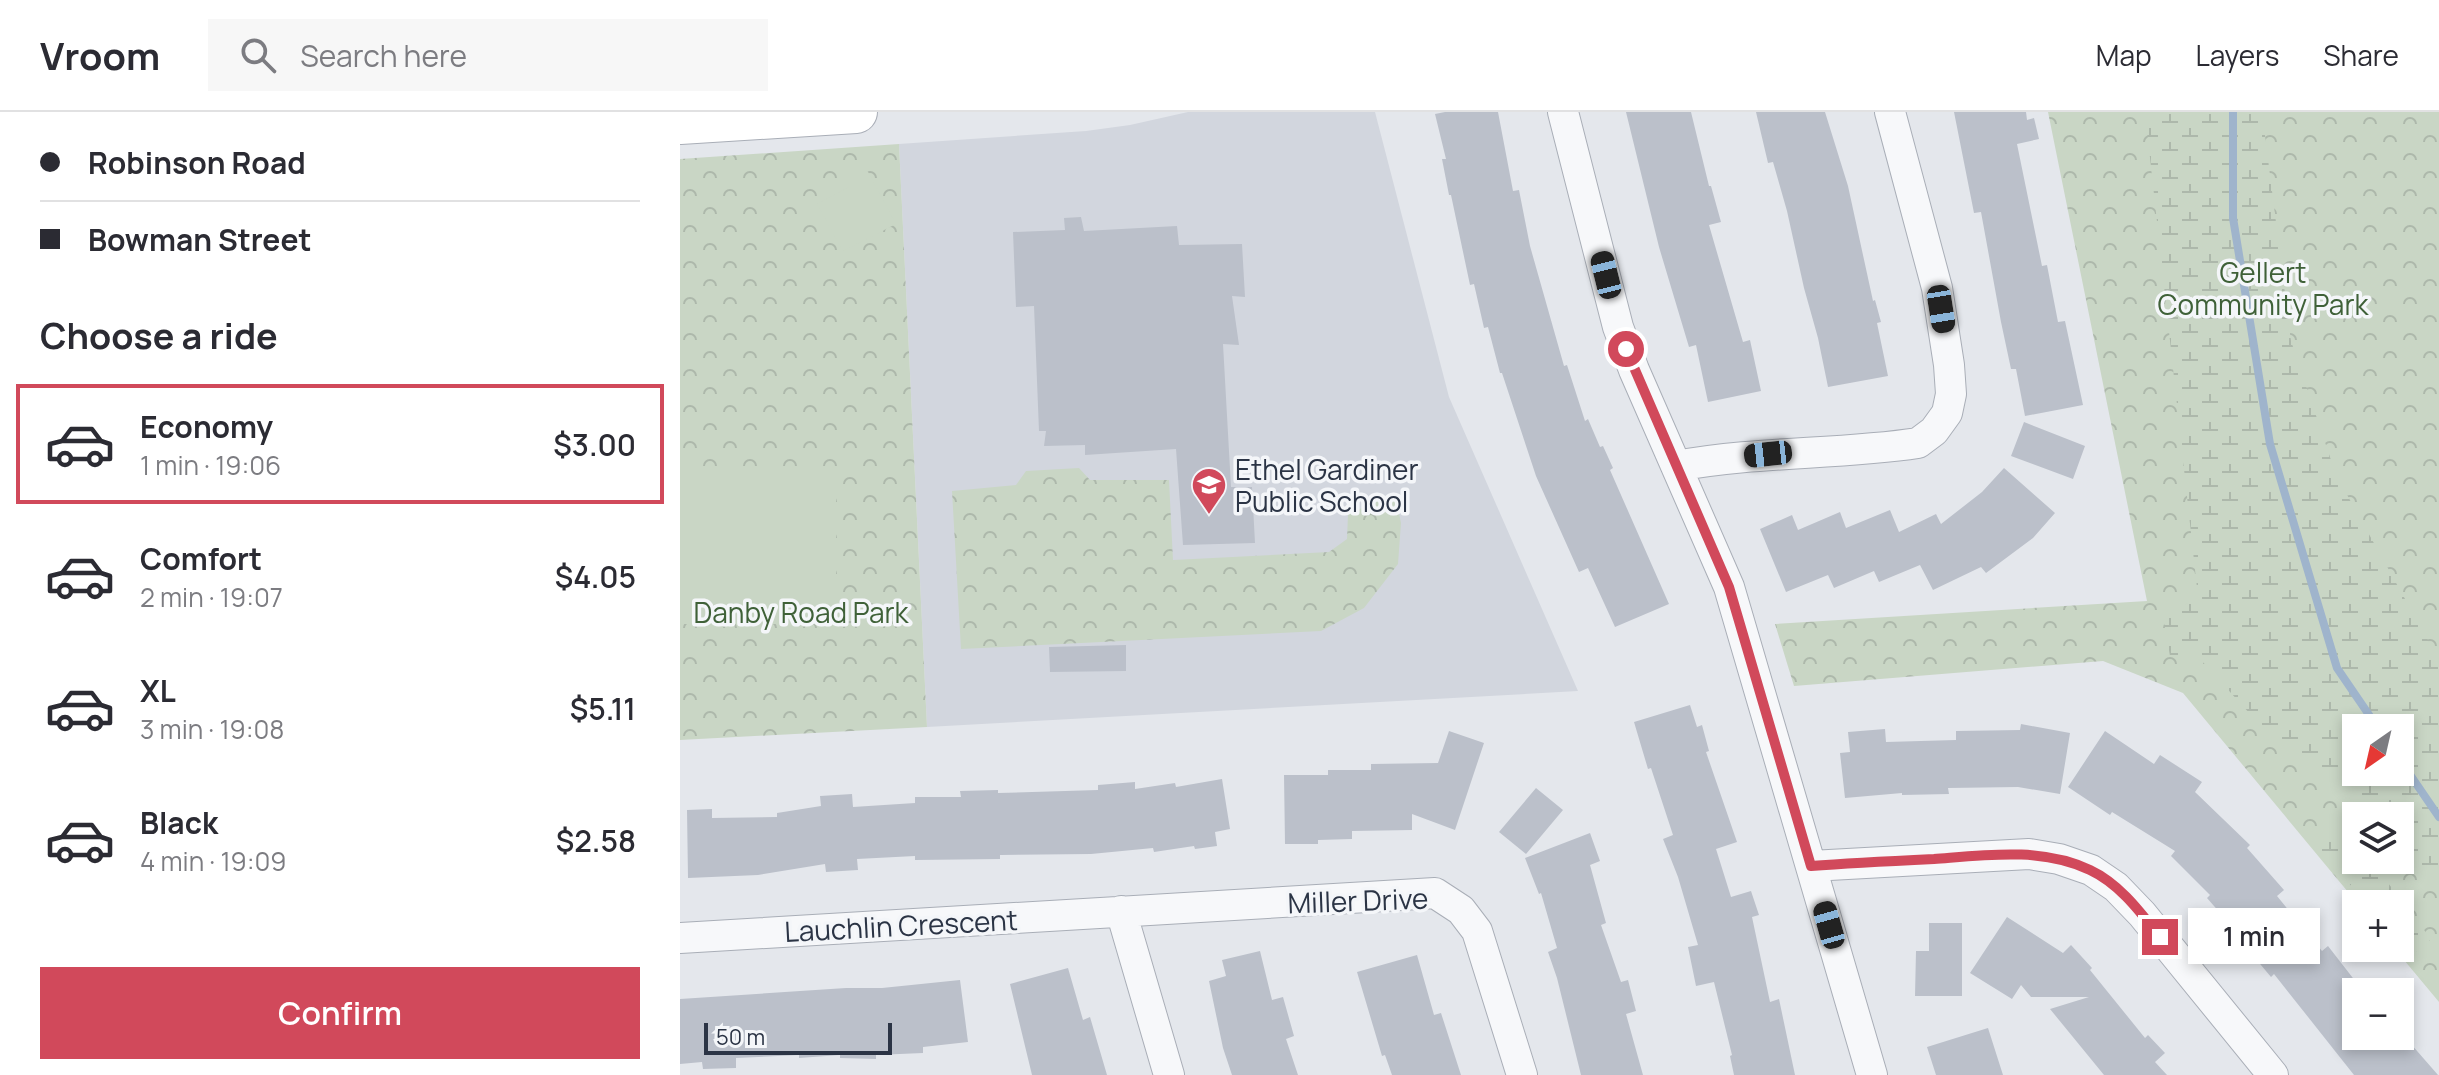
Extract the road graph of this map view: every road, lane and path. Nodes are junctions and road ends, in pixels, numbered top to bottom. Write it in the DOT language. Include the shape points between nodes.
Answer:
graph roads {
  1 [pos="856,112"];
  2 [pos="1563,112"];
  3 [pos="1890,112"];
  4 [pos="680,123"];
  5 [pos="1677,466"];
  6 [pos="1811,866"];
  7 [pos="1121,911"];
  8 [pos="680,938"];
  9 [pos="1169,1075"];
  10 [pos="1522,1075"];
  11 [pos="1872,1075"];
  12 [pos="2273,1075"];
  1 -- 4 [label="street"];
  2 -- 5 [label="street" via="1618,327"];
  3 -- 5 [label="street" via="1941,309 1951,394 1947,413 1918,443"];
  5 -- 6 [label="street" via="1729,587"];
  6 -- 11 [label="street"];
  6 -- 12 [label="street" via="2029,854 2091,870 2142,914"];
  7 -- 8 [label="street, Lauchlin Crescent"];
  7 -- 9 [label="street"];
  7 -- 10 [label="street, Miller Drive" via="1435,893 1461,910 1477,931"];
}
